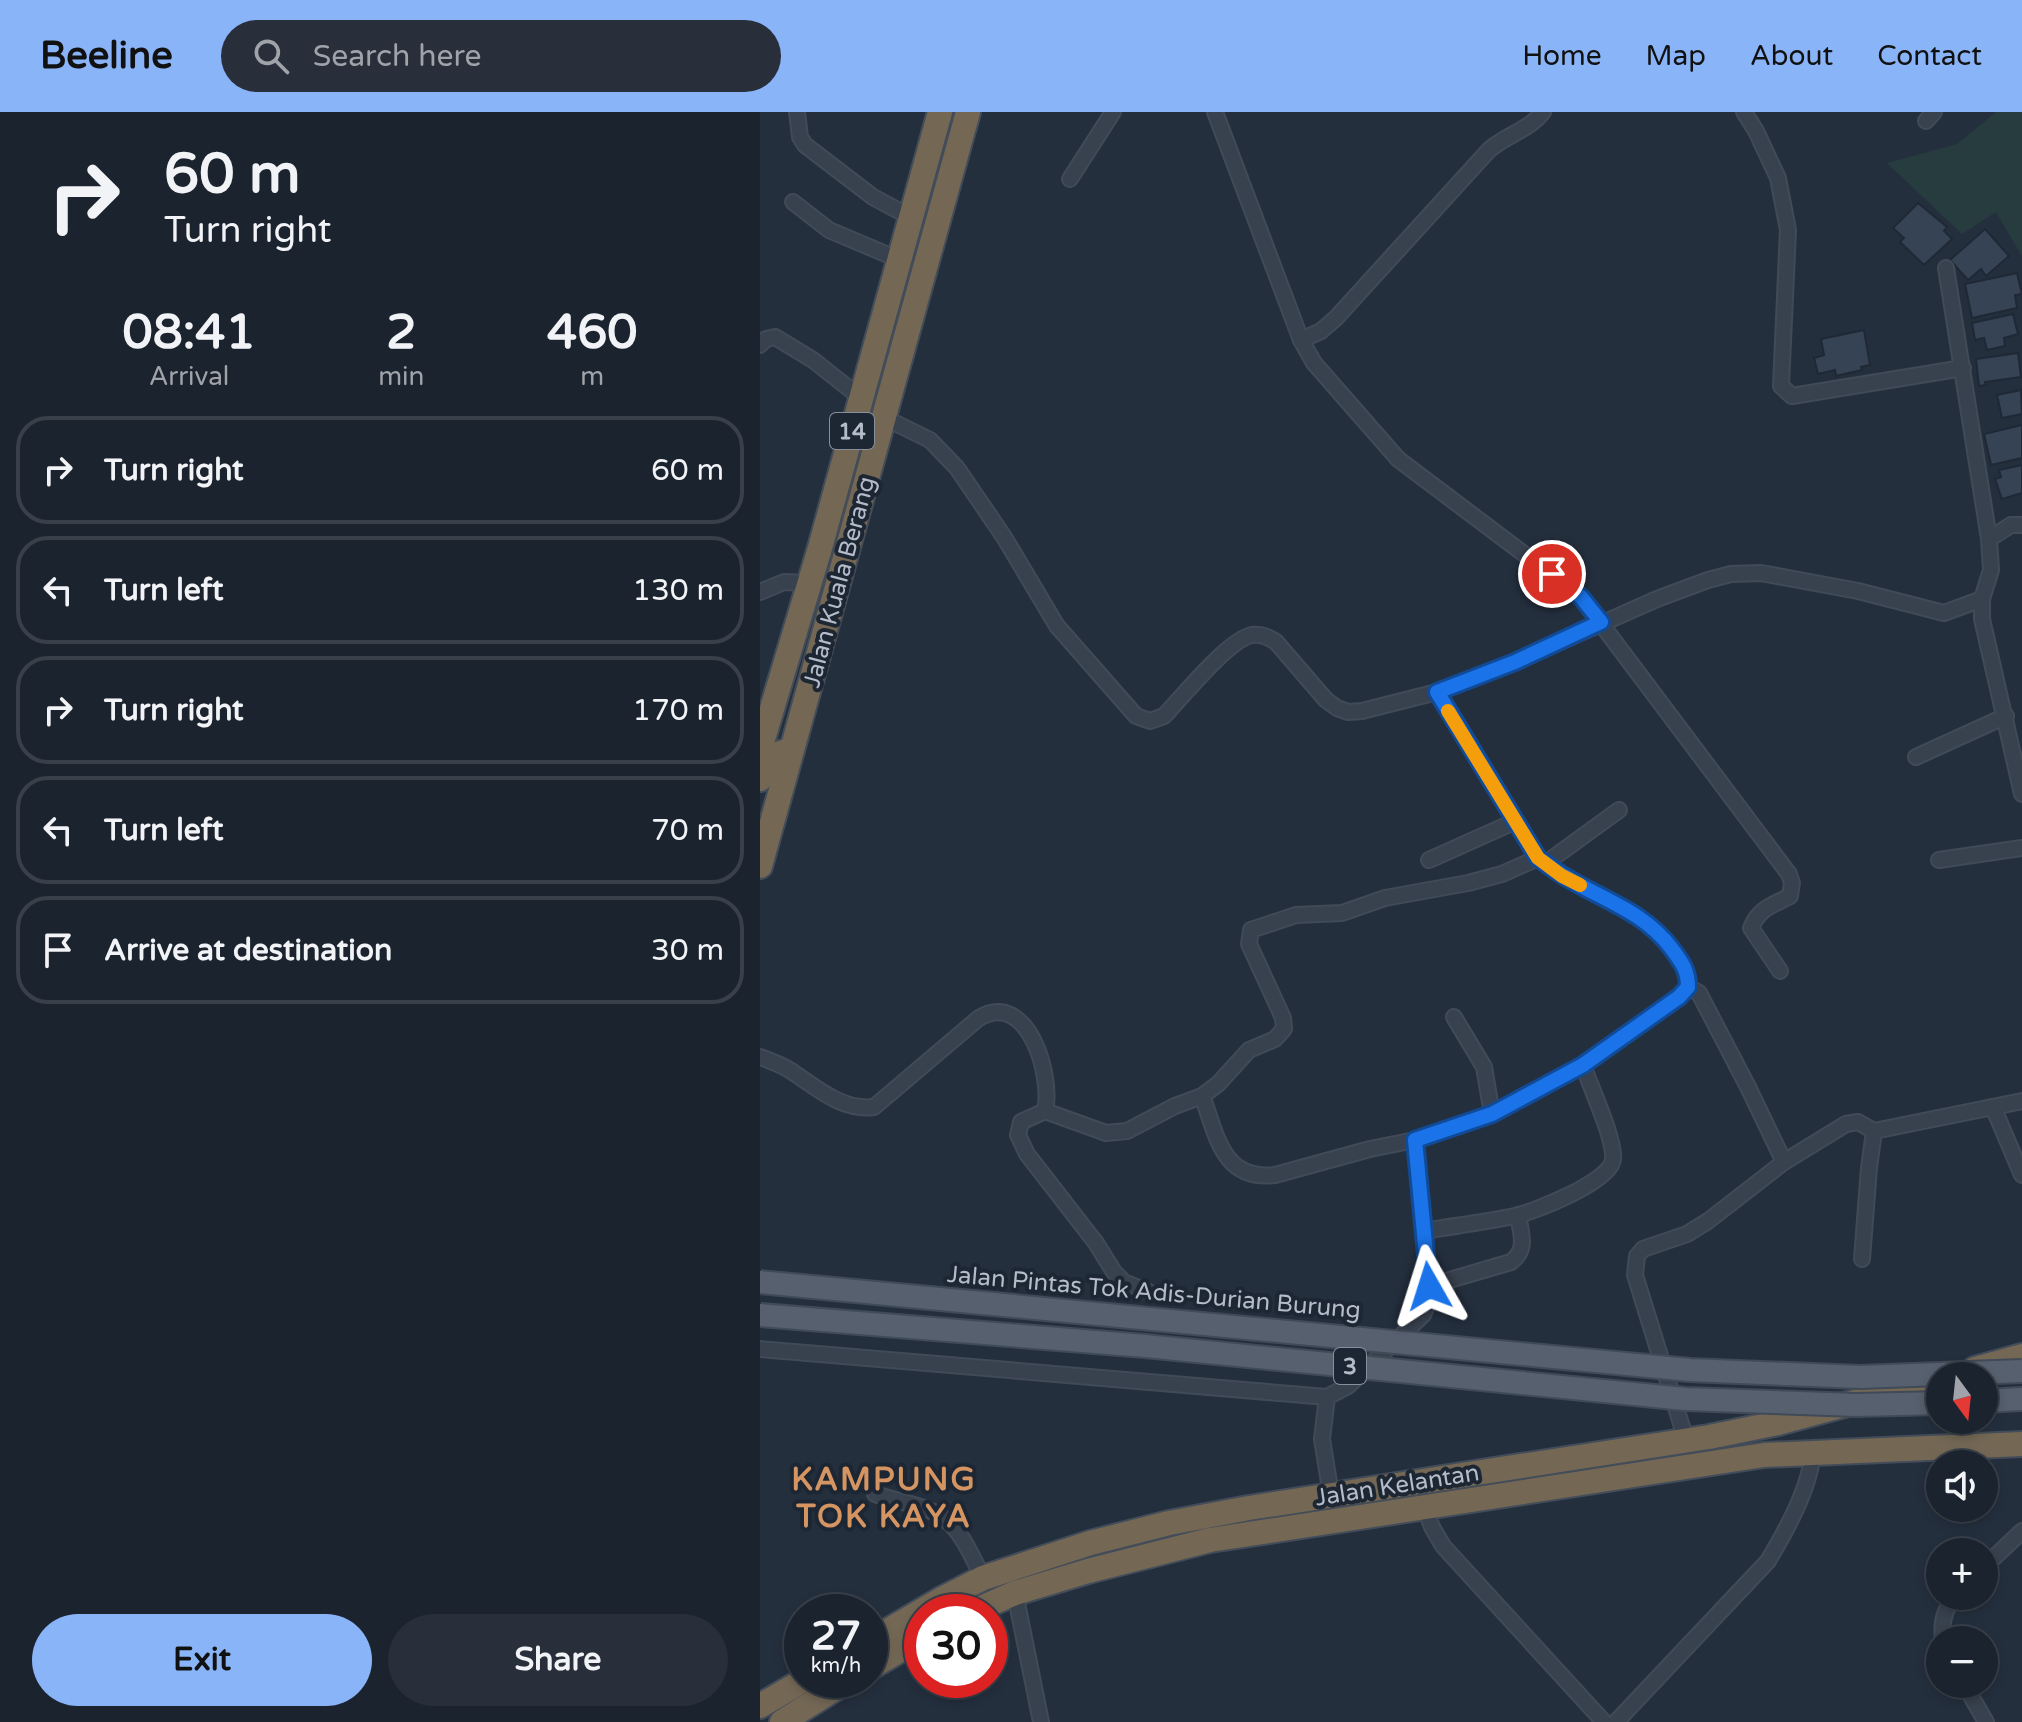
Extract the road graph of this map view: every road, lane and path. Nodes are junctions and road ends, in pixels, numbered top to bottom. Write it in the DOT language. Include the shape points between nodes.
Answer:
graph roads {
  1 [pos="797,112"];
  2 [pos="940,112"];
  3 [pos="968,112"];
  4 [pos="1113,112"];
  5 [pos="1215,112"];
  6 [pos="1543,112"];
  7 [pos="1744,112"];
  8 [pos="1070,179"];
  9 [pos="793,202"];
  10 [pos="912,218"];
  11 [pos="900,260"];
  12 [pos="1946,268"];
  13 [pos="1301,340"];
  14 [pos="760,345"];
  15 [pos="1963,368"];
  16 [pos="861,398"];
  17 [pos="885,418"];
  18 [pos="2022,525"];
  19 [pos="1989,539"];
  20 [pos="842,571"];
  21 [pos="811,575"];
  22 [pos="760,592"];
  23 [pos="1982,599"];
  24 [pos="1601,622"];
  25 [pos="1437,692"];
  26 [pos="2006,716"];
  27 [pos="2017,739"];
  28 [pos="760,749"];
  29 [pos="793,750"];
  30 [pos="1916,757"];
  31 [pos="760,779"];
  32 [pos="2022,794"];
  33 [pos="1619,810"];
  34 [pos="1516,821"];
  35 [pos="2022,848"];
  36 [pos="1429,860"];
  37 [pos="1542,860"];
  38 [pos="1939,860"];
  39 [pos="760,866"];
  40 [pos="1780,971"];
  41 [pos="1688,987"];
  42 [pos="1454,1017"];
  43 [pos="760,1057"];
  44 [pos="1583,1065"];
  45 [pos="1202,1096"];
  46 [pos="2022,1101"];
  47 [pos="1993,1107"];
  48 [pos="1045,1111"];
  49 [pos="1492,1114"];
  50 [pos="1874,1131"];
  51 [pos="1415,1140"];
  52 [pos="1784,1162"];
  53 [pos="2022,1175"];
  54 [pos="1518,1215"];
  55 [pos="1424,1231"];
  56 [pos="1862,1259"];
  57 [pos="760,1282"];
  58 [pos="1429,1286"];
  59 [pos="1149,1292"];
  60 [pos="760,1315"];
  61 [pos="760,1349"];
  62 [pos="2022,1356"];
  63 [pos="1998,1363"];
  64 [pos="2022,1371"];
  65 [pos="1926,1383"];
  66 [pos="1327,1397"];
  67 [pos="2022,1399"];
  68 [pos="1998,1400"];
  69 [pos="1926,1403"];
  70 [pos="1686,1440"];
  71 [pos="2022,1444"];
  72 [pos="1813,1451"];
  73 [pos="875,1494"];
  74 [pos="1331,1495"];
  75 [pos="1424,1506"];
  76 [pos="2022,1531"];
  77 [pos="1998,1554"];
  78 [pos="983,1578"];
  79 [pos="1015,1593"];
  80 [pos="1008,1596"];
  81 [pos="888,1631"];
  82 [pos="784,1692"];
  83 [pos="820,1698"];
  84 [pos="1972,1698"];
  85 [pos="760,1706"];
  86 [pos="782,1722"];
  87 [pos="1041,1722"];
  88 [pos="1604,1722"];
  89 [pos="1616,1722"];
  90 [pos="1986,1722"];
  1 -- 10 [label="street" via="805,145 873,197"];
  2 -- 10 [label="highway, Jalan Kuala Berang / 14"];
  3 -- 17 [label="highway, Jalan Kuala Berang / 14"];
  4 -- 8 [label="street"];
  5 -- 13 [label="street"];
  6 -- 13 [label="street" via="1489,150 1336,318"];
  7 -- 15 [label="street" via="1778,178 1788,230 1781,386 1792,396"];
  9 -- 11 [label="street" via="829,230"];
  10 -- 11 [label="highway, Jalan Kuala Berang / 14"];
  11 -- 16 [label="highway, Jalan Kuala Berang / 14"];
  12 -- 15 [label="street"];
  13 -- 24 [label="street" via="1314,363 1398,459 1581,597"];
  14 -- 16 [label="street" via="775,337"];
  15 -- 19 [label="street"];
  16 -- 21 [label="highway, Jalan Kuala Berang / 14"];
  17 -- 20 [label="highway, Jalan Kuala Berang / 14"];
  17 -- 25 [label="street" via="930,440 949,458 1057,626 1136,716 1150,721 1164,716 1231,646 1254,635 1276,642 1326,700 1348,712"];
  18 -- 19 [label="street" via="2011,525"];
  19 -- 23 [label="street" via="1991,570"];
  20 -- 21 [label="highway" via="825,582"];
  20 -- 29 [label="highway, Jalan Kuala Berang / 14"];
  21 -- 22 [label="street"];
  21 -- 28 [label="highway, Jalan Kuala Berang / 14"];
  23 -- 24 [label="street" via="1944,613 1761,573 1731,574"];
  23 -- 26 [label="street" via="1982,619"];
  24 -- 25 [label="street"];
  24 -- 40 [label="street" via="1789,874 1790,896 1763,908 1751,928"];
  25 -- 34 [label="street"];
  26 -- 27 [label="street"];
  26 -- 30 [label="street"];
  27 -- 32 [label="street"];
  29 -- 31 [label="highway" via="772,756"];
  29 -- 39 [label="highway, Jalan Kuala Berang / 14"];
  33 -- 37 [label="street"];
  34 -- 36 [label="street"];
  34 -- 37 [label="street"];
  35 -- 38 [label="street"];
  37 -- 41 [label="street" via="1647,922 1688,971"];
  37 -- 45 [label="street" via="1468,883 1385,898 1342,913 1296,915 1251,930 1249,944 1284,1029 1241,1056"];
  41 -- 44 [label="street"];
  41 -- 52 [label="street" via="1699,993"];
  42 -- 49 [label="street" via="1484,1067"];
  43 -- 48 [label="street" via="837,1100 863,1109 874,1107 979,1018 1004,1011 1020,1022 1034,1043 1048,1085"];
  44 -- 49 [label="street"];
  44 -- 54 [label="street" via="1609,1138 1614,1158 1610,1169 1597,1181"];
  45 -- 48 [label="street" via="1127,1131 1106,1133"];
  45 -- 51 [label="street" via="1233,1166 1260,1177"];
  46 -- 47 [label="street"];
  47 -- 50 [label="street"];
  47 -- 53 [label="street"];
  48 -- 59 [label="street" via="1021,1122 1020,1142 1114,1272"];
  49 -- 51 [label="street"];
  50 -- 52 [label="street" via="1858,1122 1846,1124"];
  50 -- 56 [label="street"];
  51 -- 55 [label="street"];
  52 -- 70 [label="street" via="1708,1221 1637,1256 1635,1275"];
  54 -- 55 [label="street"];
  54 -- 58 [label="street" via="1521,1255"];
  55 -- 58 [label="street"];
  57 -- 64 [label="main road, Jalan Pintas Tok Adis-Durian Burung / 3, bridge" via="1690,1370 1860,1377"];
  58 -- 66 [label="street" via="1423,1315 1348,1386"];
  60 -- 69 [label="main road, 3, bridge" via="1685,1399"];
  61 -- 66 [label="street"];
  62 -- 63 [label="highway"];
  65 -- 70 [label="highway, Jalan Kelantan" via="1778,1423"];
  66 -- 74 [label="street" via="1322,1439"];
  67 -- 68 [label="main road"];
  70 -- 74 [label="highway, Jalan Kelantan"];
  71 -- 72 [label="highway, Jalan Kelantan"];
  72 -- 75 [label="highway, Jalan Kelantan"];
  72 -- 89 [label="street" via="1812,1471 1768,1561"];
  73 -- 78 [label="street" via="947,1521"];
  74 -- 78 [label="highway, Jalan Kelantan" via="1169,1523"];
  75 -- 79 [label="highway, Jalan Kelantan" via="1210,1540"];
  75 -- 88 [label="street" via="1443,1546"];
  76 -- 77 [label="street"];
  78 -- 81 [label="highway, Jalan Kelantan"];
  79 -- 80 [label="highway, Jalan Kelantan"];
  79 -- 87 [label="street"];
  82 -- 85 [label="highway"];
  83 -- 86 [label="highway"];
  84 -- 90 [label="street"];
}
